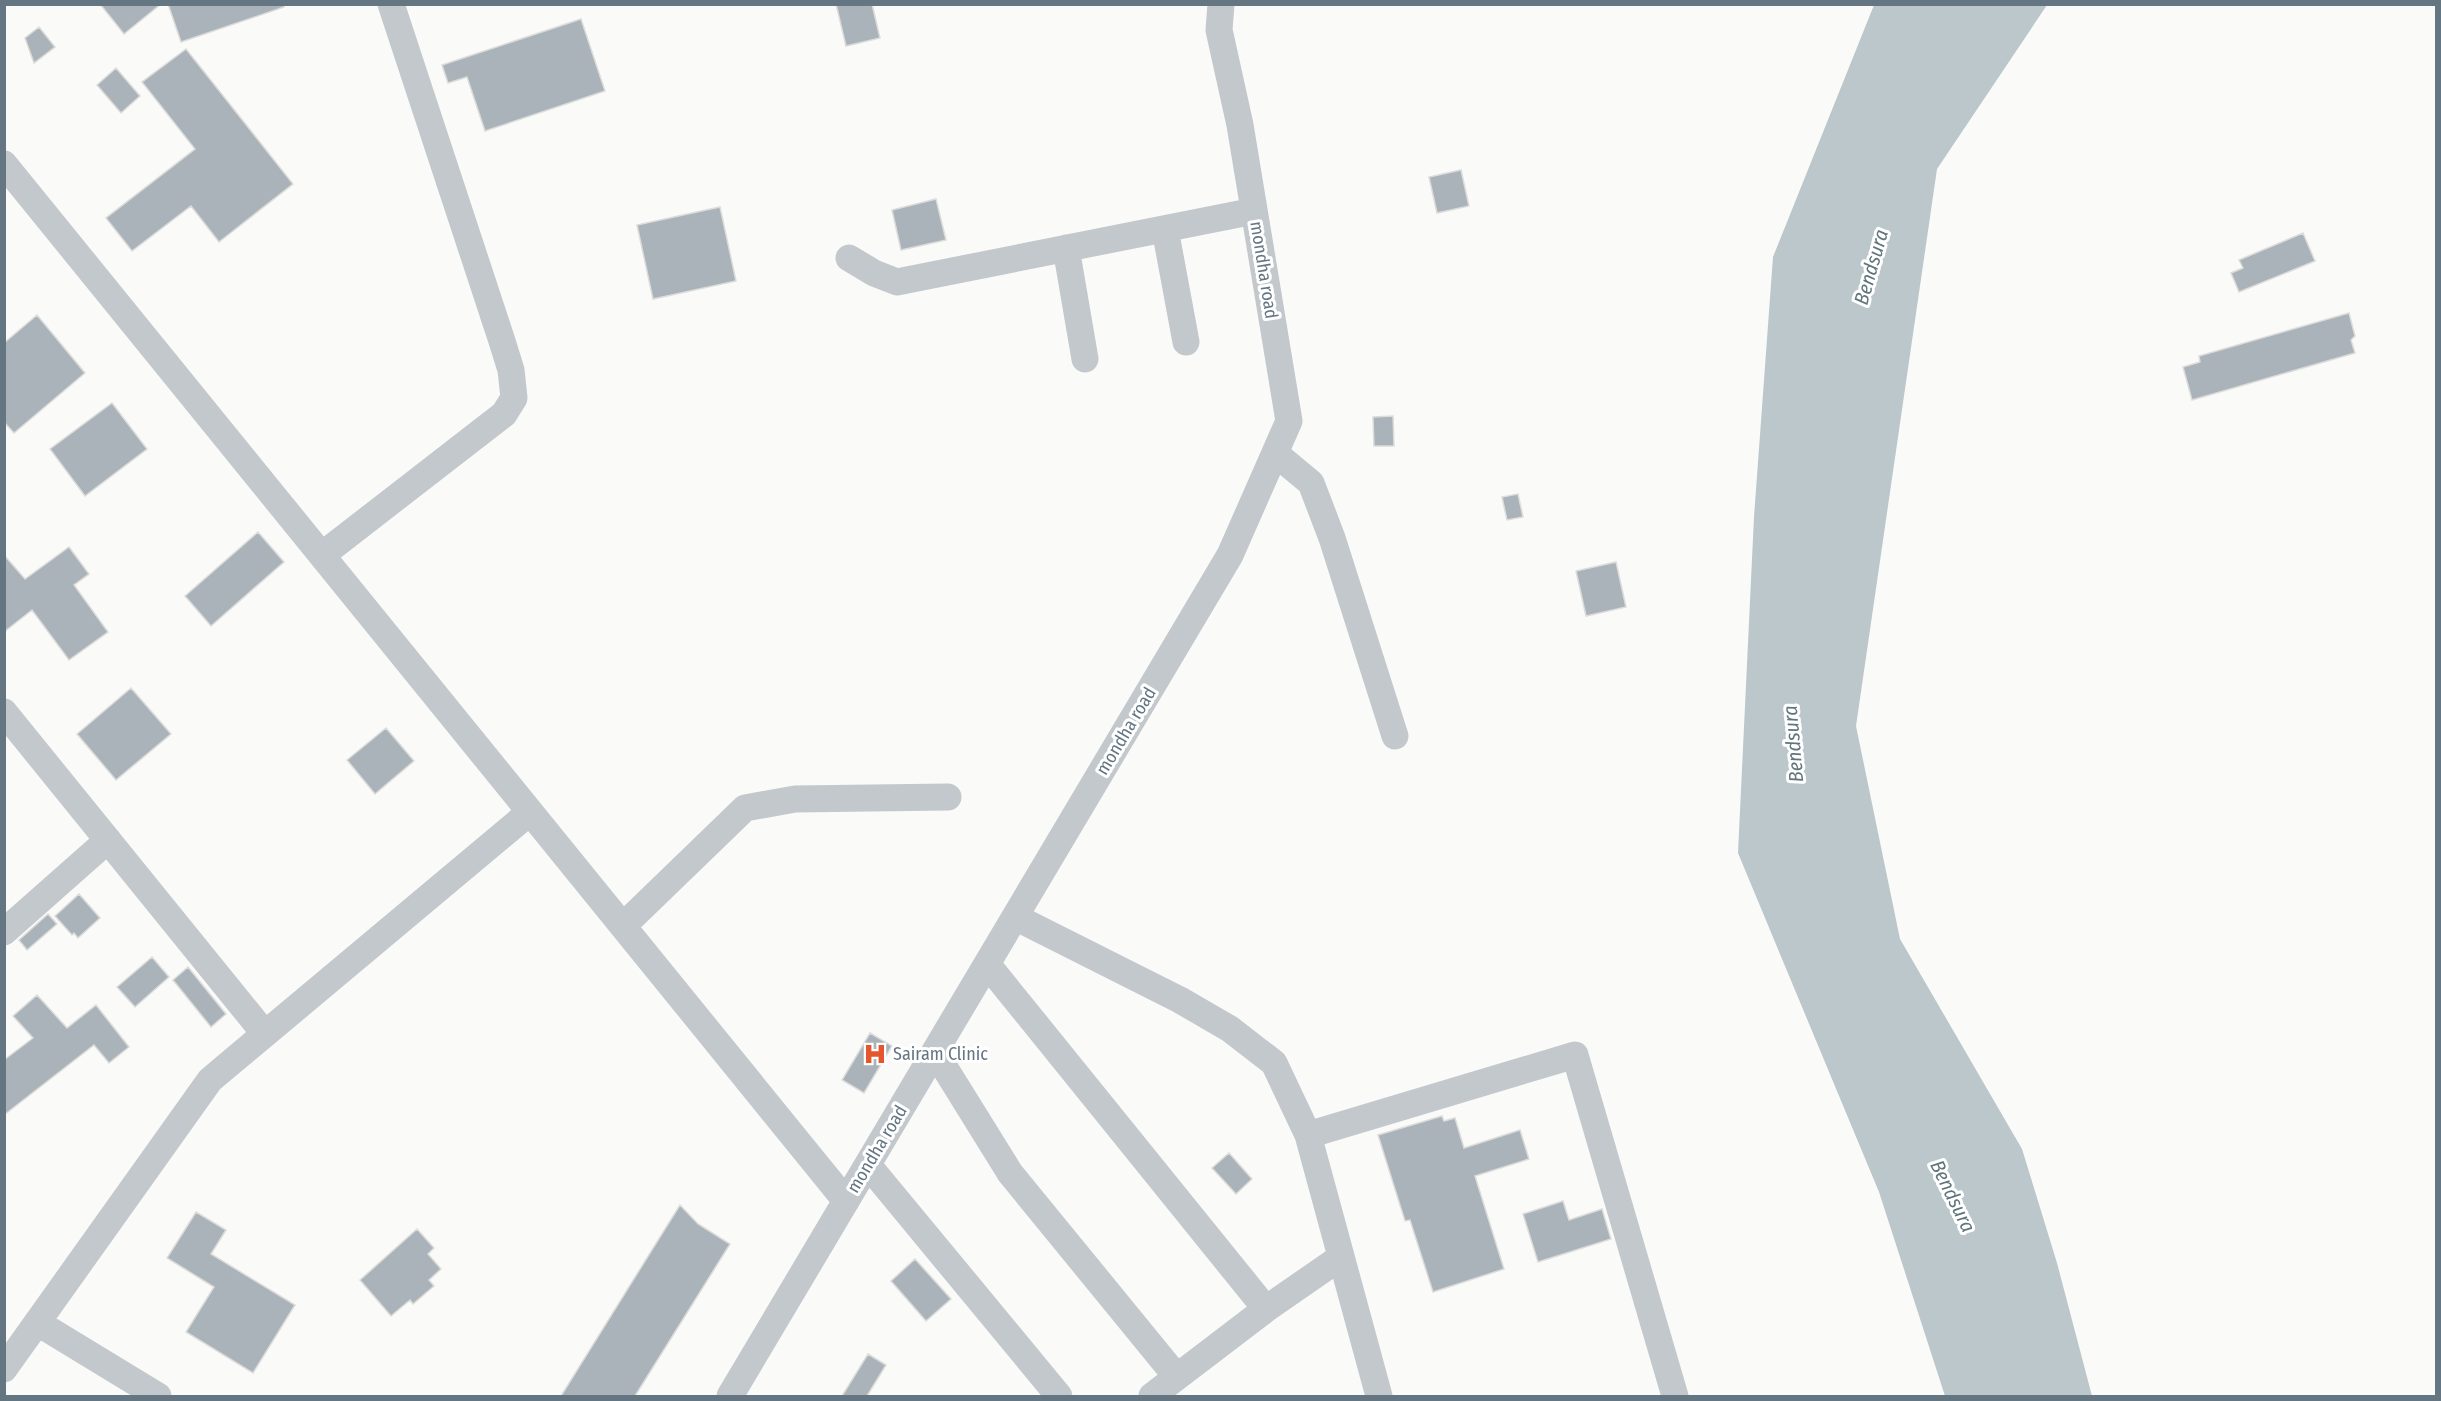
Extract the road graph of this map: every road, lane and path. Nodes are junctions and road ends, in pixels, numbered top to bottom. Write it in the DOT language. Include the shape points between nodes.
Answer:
graph roads {
  1 [pos="391,4"];
  2 [pos="1221,4"];
  3 [pos="4,164"];
  4 [pos="1254,211"];
  5 [pos="1165,229"];
  6 [pos="1066,248"];
  7 [pos="849,258"];
  8 [pos="1186,342"];
  9 [pos="1085,359"];
  10 [pos="1275,453"];
  11 [pos="322,555"];
  12 [pos="4,712"];
  13 [pos="1395,736"];
  14 [pos="948,796"];
  15 [pos="530,812"];
  16 [pos="108,840"];
  17 [pos="1015,917"];
  18 [pos="623,926"];
  19 [pos="4,932"];
  20 [pos="987,964"];
  21 [pos="265,1034"];
  22 [pos="933,1055"];
  23 [pos="1308,1135"];
  24 [pos="868,1165"];
  25 [pos="846,1201"];
  26 [pos="1341,1257"];
  27 [pos="1266,1309"];
  28 [pos="38,1323"];
  29 [pos="4,1369"];
  30 [pos="1176,1376"];
  31 [pos="158,1396"];
  32 [pos="730,1396"];
  33 [pos="1059,1396"];
  34 [pos="1152,1396"];
  35 [pos="1379,1396"];
  36 [pos="1675,1396"];
  1 -- 11 [label="street" via="511,370 514,398 504,414"];
  2 -- 4 [label="street, mondha road" via="1219,30"];
  3 -- 11 [label="street"];
  4 -- 5 [label="street"];
  4 -- 10 [label="street, mondha road" via="1289,422"];
  5 -- 6 [label="street"];
  5 -- 8 [label="street"];
  6 -- 7 [label="street" via="897,282"];
  6 -- 9 [label="street"];
  10 -- 13 [label="street" via="1311,483"];
  10 -- 17 [label="street, mondha road" via="1230,555"];
  11 -- 15 [label="street"];
  12 -- 16 [label="street"];
  14 -- 18 [label="street" via="795,799 745,808"];
  15 -- 18 [label="street"];
  15 -- 21 [label="street"];
  16 -- 19 [label="street"];
  16 -- 21 [label="street"];
  17 -- 20 [label="street, mondha road"];
  17 -- 23 [label="street" via="1230,1029 1274,1063"];
  18 -- 25 [label="street"];
  20 -- 22 [label="street, mondha road"];
  20 -- 27 [label="street"];
  21 -- 28 [label="street" via="210,1080"];
  22 -- 24 [label="street, mondha road"];
  22 -- 30 [label="street" via="1010,1173"];
  23 -- 26 [label="street"];
  23 -- 36 [label="street" via="1575,1055"];
  24 -- 25 [label="street, mondha road"];
  24 -- 33 [label="street"];
  25 -- 32 [label="street, mondha road"];
  26 -- 27 [label="street"];
  26 -- 35 [label="street"];
  27 -- 30 [label="street"];
  28 -- 29 [label="street"];
  28 -- 31 [label="street"];
  30 -- 34 [label="street"];
}
